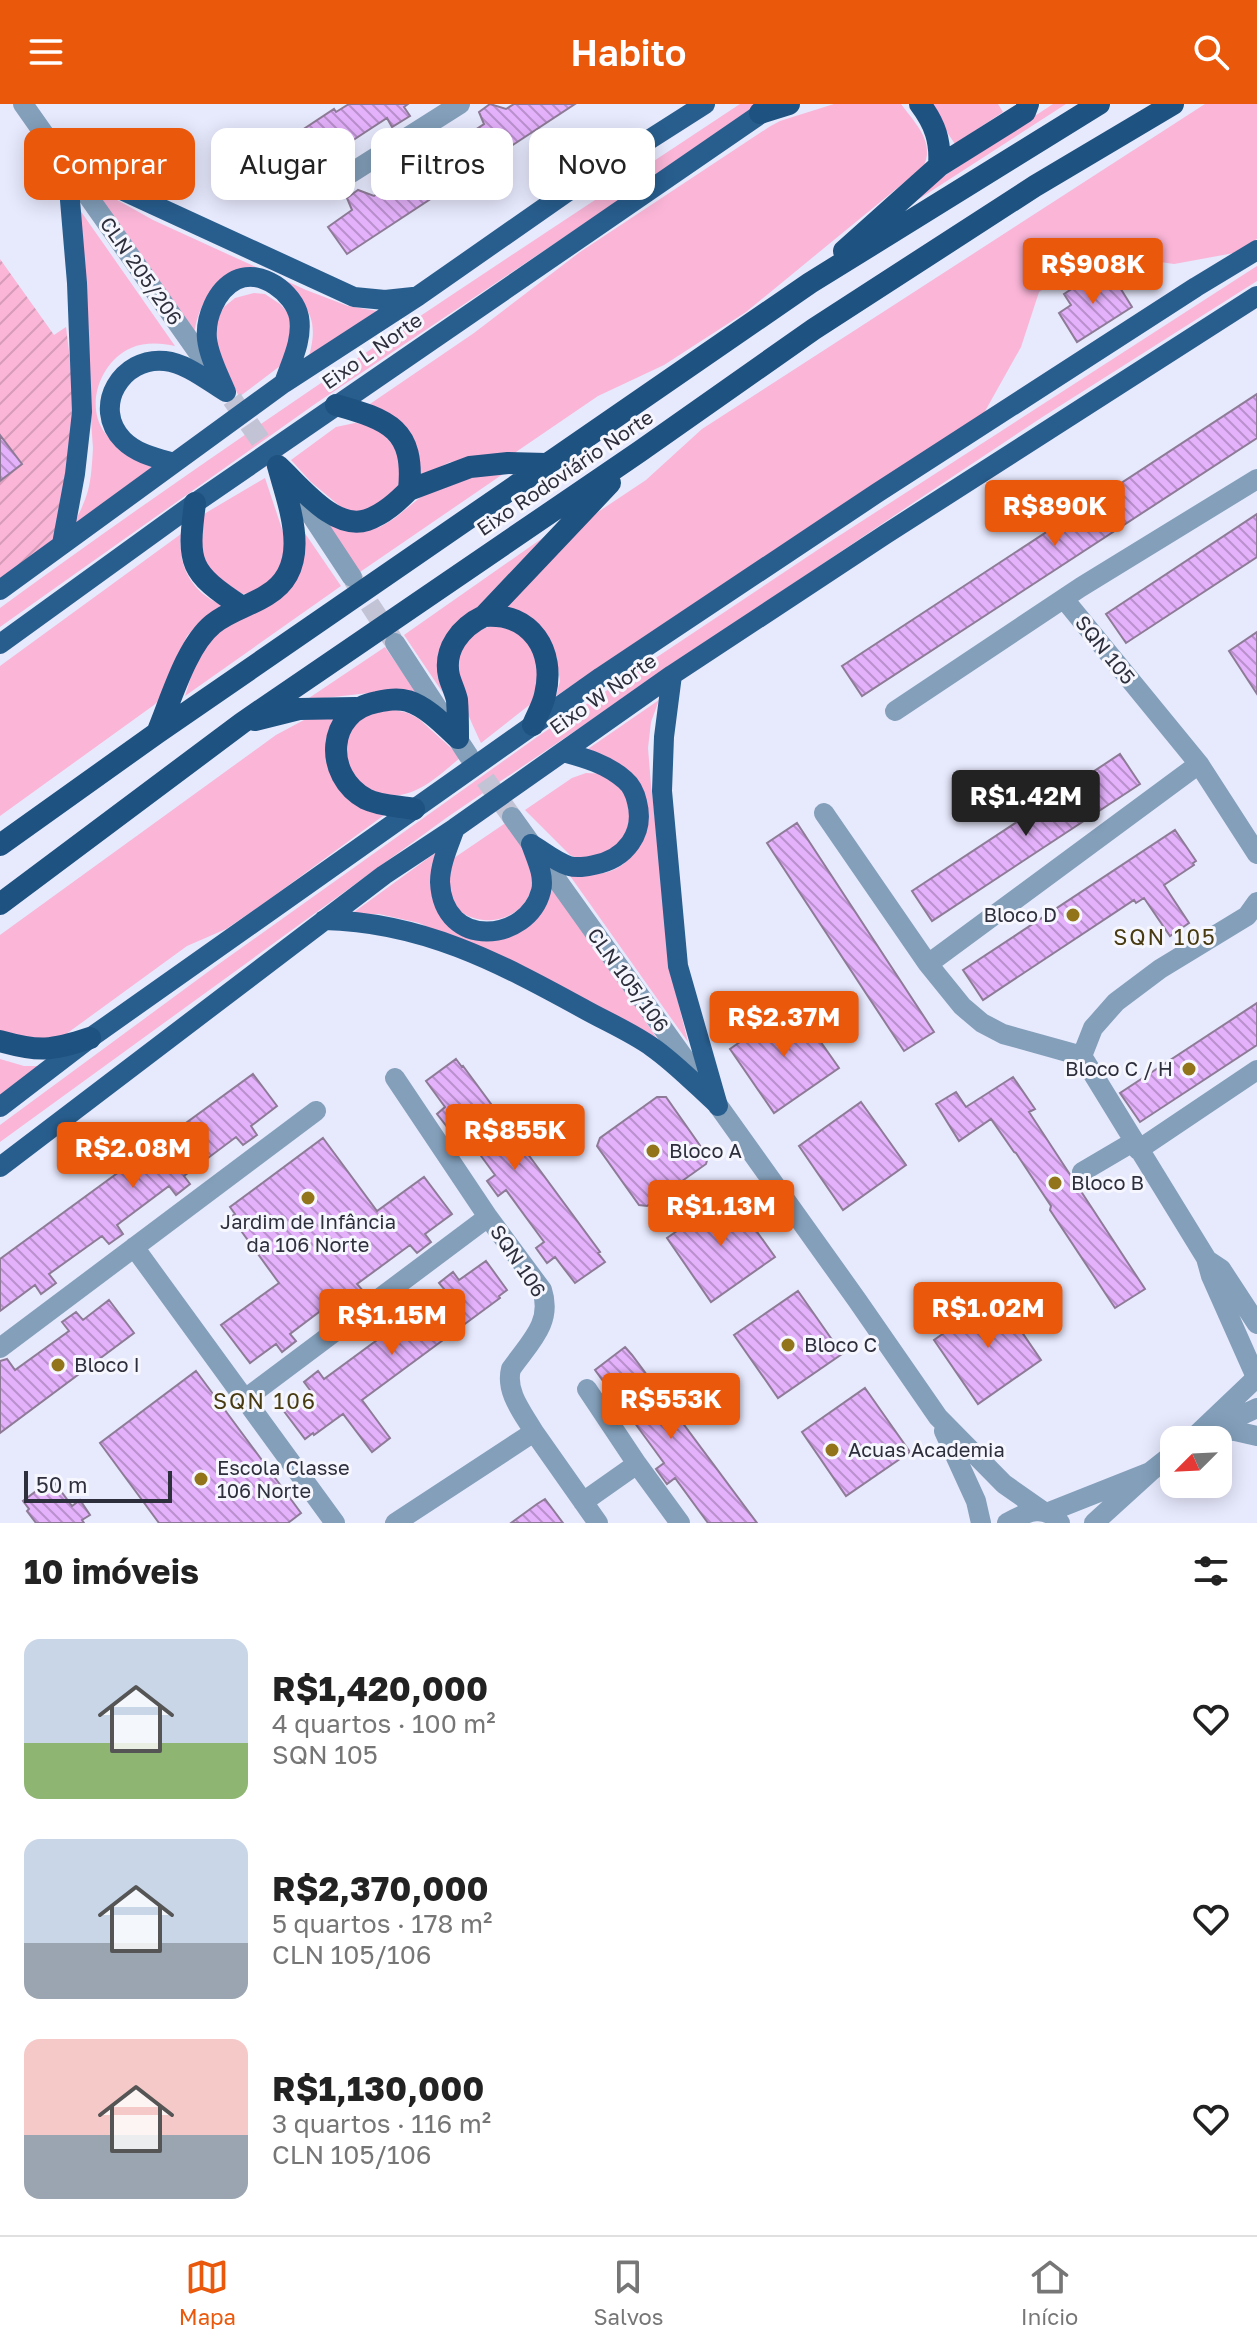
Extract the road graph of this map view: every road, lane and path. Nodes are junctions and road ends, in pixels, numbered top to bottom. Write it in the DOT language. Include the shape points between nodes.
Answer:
graph roads {
  1 [pos="23,104"];
  2 [pos="460,104"];
  3 [pos="705,104"];
  4 [pos="789,104"];
  5 [pos="920,104"];
  6 [pos="1028,104"];
  7 [pos="1099,104"];
  8 [pos="1173,104"];
  9 [pos="768,109"];
  10 [pos="40,128"];
  11 [pos="939,166"];
  12 [pos="355,170"];
  13 [pos="70,200"];
  14 [pos="92,200"];
  15 [pos="143,200"];
  16 [pos="1257,250"];
  17 [pos="810,283"];
  18 [pos="418,296"];
  19 [pos="1257,296"];
  20 [pos="284,383"];
  21 [pos="229,396"];
  22 [pos="336,405"];
  23 [pos="639,452"];
  24 [pos="174,463"];
  25 [pos="277,464"];
  26 [pos="546,464"];
  27 [pos="1257,479"];
  28 [pos="409,490"];
  29 [pos="195,503"];
  30 [pos="62,544"];
  31 [pos="352,577"];
  32 [pos="0,590"];
  33 [pos="1064,599"];
  34 [pos="242,607"];
  35 [pos="484,616"];
  36 [pos="395,643"];
  37 [pos="0,644"];
  38 [pos="672,675"];
  39 [pos="356,708"];
  40 [pos="895,711"];
  41 [pos="242,723"];
  42 [pos="533,725"];
  43 [pos="157,733"];
  44 [pos="463,746"];
  45 [pos="563,752"];
  46 [pos="1199,764"];
  47 [pos="414,809"];
  48 [pos="824,813"];
  49 [pos="512,817"];
  50 [pos="455,828"];
  51 [pos="531,844"];
  52 [pos="0,845"];
  53 [pos="1257,854"];
  54 [pos="1257,902"];
  55 [pos="0,904"];
  56 [pos="324,920"];
  57 [pos="928,964"];
  58 [pos="90,1038"];
  59 [pos="0,1041"];
  60 [pos="1082,1056"];
  61 [pos="1257,1070"];
  62 [pos="395,1078"];
  63 [pos="718,1105"];
  64 [pos="0,1107"];
  65 [pos="316,1111"];
  66 [pos="1136,1146"];
  67 [pos="0,1167"];
  68 [pos="1082,1172"];
  69 [pos="488,1217"];
  70 [pos="134,1247"];
  71 [pos="1206,1258"];
  72 [pos="1257,1324"];
  73 [pos="0,1348"];
  74 [pos="1256,1380"];
  75 [pos="587,1389"];
  76 [pos="245,1399"];
  77 [pos="1257,1408"];
  78 [pos="938,1417"];
  79 [pos="1208,1426"];
  80 [pos="1218,1426"];
  81 [pos="1232,1431"];
  82 [pos="534,1432"];
  83 [pos="1257,1436"];
  84 [pos="637,1464"];
  85 [pos="1160,1464"];
  86 [pos="1150,1472"];
  87 [pos="583,1502"];
  88 [pos="1050,1515"];
  89 [pos="335,1523"];
  90 [pos="395,1523"];
  91 [pos="598,1523"];
  92 [pos="680,1523"];
  93 [pos="981,1523"];
  94 [pos="1007,1523"];
  95 [pos="1094,1523"];
  1 -- 10 [label="street, CLN 205/206"];
  2 -- 12 [label="street"];
  3 -- 18 [label="main road, Eixo L Norte"];
  4 -- 9 [label="highway"];
  5 -- 11 [label="highway" via="938,134"];
  6 -- 11 [label="highway" via="1025,112"];
  7 -- 17 [label="highway, Eixo Rodoviário Norte"];
  8 -- 23 [label="highway, Eixo Rodoviário Norte" via="814,329"];
  9 -- 22 [label="main road, Eixo L Norte"];
  11 -- 17 [label="highway"];
  13 -- 30 [label="main road" via="82,412"];
  14 -- 21 [label="street, CLN 205/206"];
  15 -- 18 [label="main road" via="354,297"];
  16 -- 42 [label="main road, Eixo W Norte" via="877,493"];
  17 -- 26 [label="highway, Eixo Rodoviário Norte"];
  18 -- 20 [label="main road, Eixo L Norte"];
  19 -- 38 [label="main road, Eixo W Norte"];
  20 -- 21 [label="main road" via="299,341 296,307 282,289 244,278 220,295 208,317 207,339"];
  20 -- 24 [label="main road, Eixo L Norte"];
  21 -- 24 [label="main road" via="176,363 143,362 122,376 110,408 117,433 148,456"];
  22 -- 28 [label="highway" via="372,415 396,430 411,461"];
  22 -- 29 [label="main road, Eixo L Norte"];
  23 -- 35 [label="highway"];
  23 -- 41 [label="highway, Eixo Rodoviário Norte"];
  24 -- 30 [label="main road, Eixo L Norte"];
  25 -- 28 [label="highway" via="320,506 349,522 366,521"];
  25 -- 31 [label="street"];
  25 -- 34 [label="highway" via="296,543 294,561 280,587"];
  26 -- 28 [label="highway" via="470,467"];
  26 -- 43 [label="highway, Eixo Rodoviário Norte"];
  27 -- 33 [label="street, SQN 105"];
  29 -- 34 [label="highway" via="193,560 202,576"];
  29 -- 37 [label="main road, Eixo L Norte"];
  30 -- 32 [label="main road, Eixo L Norte"];
  33 -- 40 [label="street"];
  33 -- 46 [label="street, SQN 105"];
  34 -- 43 [label="highway" via="199,639"];
  35 -- 42 [label="highway" via="513,619 531,629 540,645 547,666 545,694"];
  35 -- 44 [label="highway" via="462,630 448,659"];
  36 -- 44 [label="street"];
  38 -- 45 [label="main road, Eixo W Norte"];
  38 -- 63 [label="main road" via="662,791 678,966"];
  39 -- 41 [label="highway" via="299,709"];
  39 -- 44 [label="highway" via="391,699 407,701 433,716"];
  39 -- 47 [label="highway" via="338,732 339,772 364,798"];
  41 -- 55 [label="highway, Eixo Rodoviário Norte"];
  42 -- 47 [label="main road, Eixo W Norte"];
  43 -- 52 [label="highway, Eixo Rodoviário Norte"];
  45 -- 50 [label="main road, Eixo W Norte"];
  45 -- 51 [label="main road" via="594,761 627,781 640,814 633,842 603,864 587,867 569,866"];
  46 -- 53 [label="street, SQN 105"];
  46 -- 57 [label="street"];
  47 -- 58 [label="main road, Eixo W Norte"];
  48 -- 57 [label="street"];
  49 -- 51 [label="street, CLN 105/106"];
  50 -- 51 [label="main road" via="442,868 442,894 451,917 472,931 505,928 529,913 542,889"];
  50 -- 56 [label="main road, Eixo W Norte"];
  51 -- 63 [label="street, CLN 105/106"];
  54 -- 60 [label="street" via="1247,916 1116,1002 1093,1028"];
  56 -- 63 [label="main road" via="397,927 507,967 652,1047"];
  56 -- 67 [label="main road, Eixo W Norte"];
  57 -- 60 [label="street" via="982,1023"];
  58 -- 59 [label="highway" via="41,1050"];
  58 -- 64 [label="main road, Eixo W Norte"];
  60 -- 66 [label="street"];
  61 -- 66 [label="street"];
  62 -- 69 [label="street, SQN 106"];
  63 -- 78 [label="street, CLN 105/106"];
  65 -- 70 [label="street"];
  66 -- 68 [label="street"];
  66 -- 71 [label="street"];
  69 -- 76 [label="street, SQN 106"];
  69 -- 82 [label="street, SQN 106" via="546,1303 543,1322 509,1377 512,1394"];
  70 -- 73 [label="street"];
  70 -- 76 [label="street"];
  71 -- 72 [label="street" via="1221,1269"];
  71 -- 74 [label="street"];
  74 -- 79 [label="street"];
  75 -- 84 [label="street"];
  76 -- 89 [label="street"];
  77 -- 80 [label="street"];
  78 -- 88 [label="street, CLN 105/106" via="1004,1484"];
  78 -- 93 [label="street, CLN 105/106"];
  81 -- 83 [label="street"];
  82 -- 87 [label="street, SQN 106"];
  82 -- 90 [label="street"];
  84 -- 87 [label="street"];
  84 -- 92 [label="street"];
  85 -- 86 [label="street"];
  86 -- 88 [label="street"];
  86 -- 95 [label="street"];
  87 -- 91 [label="street, SQN 106"];
  88 -- 94 [label="street"];
}
